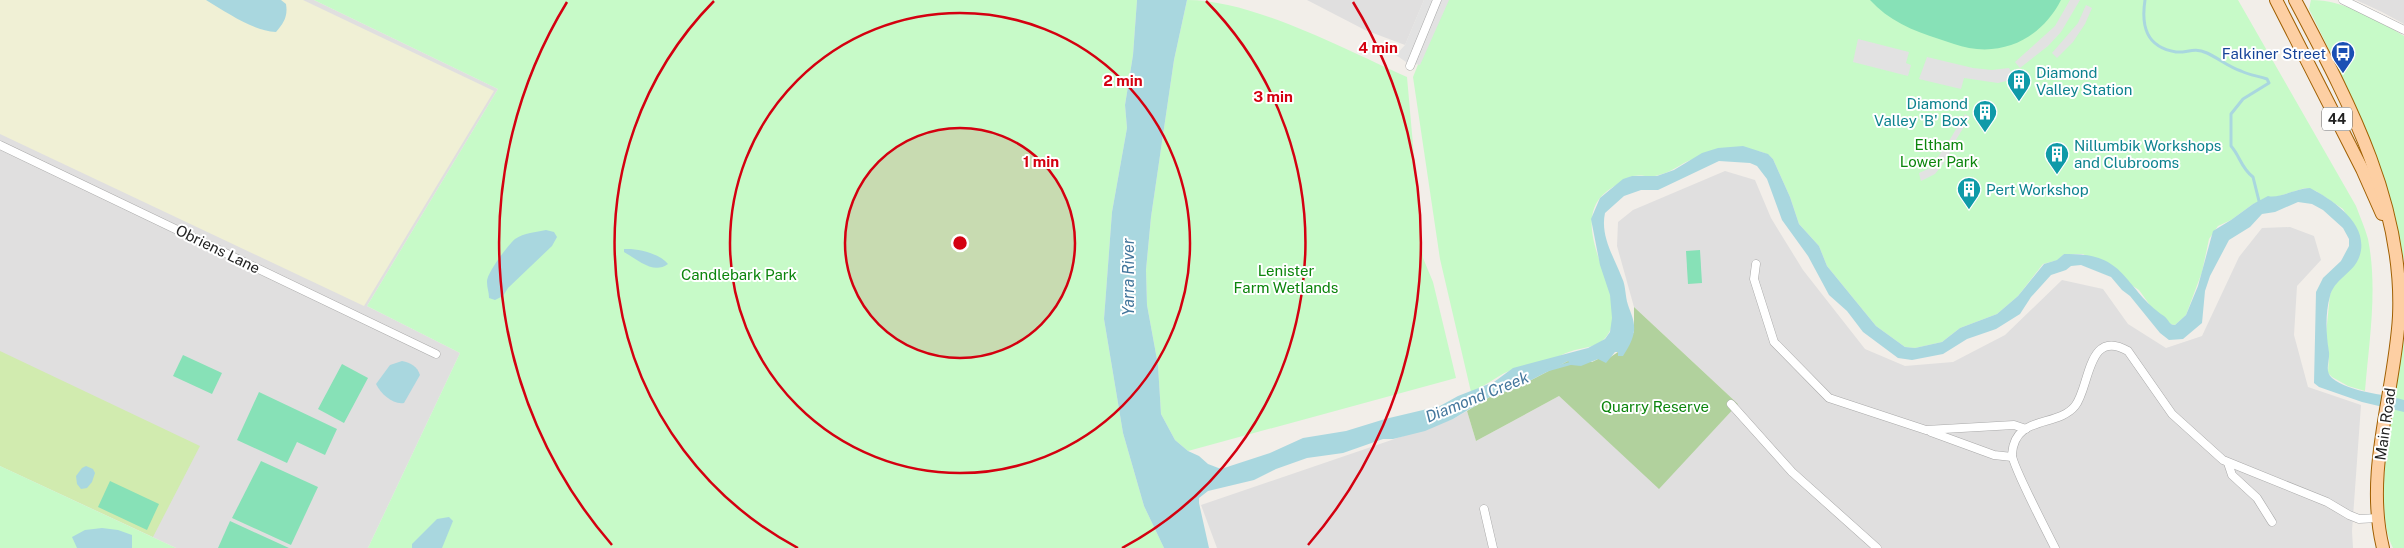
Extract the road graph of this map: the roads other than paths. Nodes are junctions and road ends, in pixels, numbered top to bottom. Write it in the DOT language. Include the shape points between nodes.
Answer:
graph roads {
  1 [pos="1437,0"];
  2 [pos="2276,0"];
  3 [pos="2296,0"];
  4 [pos="2343,0"];
  5 [pos="2404,30"];
  6 [pos="1410,66"];
  7 [pos="2328,102"];
  8 [pos="2349,107"];
  9 [pos="0,145"];
  10 [pos="2394,241"];
  11 [pos="1756,264"];
  12 [pos="436,354"];
  13 [pos="1731,404"];
  14 [pos="2026,429"];
  15 [pos="1926,430"];
  16 [pos="2012,458"];
  17 [pos="2228,463"];
  18 [pos="1484,509"];
  19 [pos="2378,518"];
  20 [pos="2272,522"];
  21 [pos="1493,548"];
  22 [pos="1877,548"];
  23 [pos="2055,548"];
  24 [pos="2383,548"];
  1 -- 6 [label="street"];
  2 -- 7 [label="main road, Main Road / 44"];
  3 -- 8 [label="main road, Main Road / 44"];
  4 -- 5 [label="street"];
  7 -- 8 [label="main road"];
  7 -- 10 [label="main road, Main Road / 44"];
  8 -- 10 [label="main road, Main Road / 44" via="2372,161"];
  9 -- 12 [label="street, Obriens Lane"];
  10 -- 19 [label="main road, Main Road / 44" via="2399,298 2379,463"];
  11 -- 15 [label="street" via="1754,279 1774,342 1824,394 1836,401"];
  13 -- 22 [label="street" via="1792,472"];
  14 -- 15 [label="street" via="2014,424"];
  14 -- 16 [label="street" via="2015,444"];
  14 -- 17 [label="street" via="2036,422 2071,410 2078,402 2096,353 2105,347 2116,346 2132,355 2172,414"];
  15 -- 16 [label="street" via="1994,455"];
  16 -- 23 [label="street"];
  17 -- 19 [label="street" via="2327,502 2359,519"];
  17 -- 20 [label="street" via="2232,475 2257,498"];
  18 -- 21 [label="street"];
  19 -- 24 [label="main road, Main Road / 44"];
}
